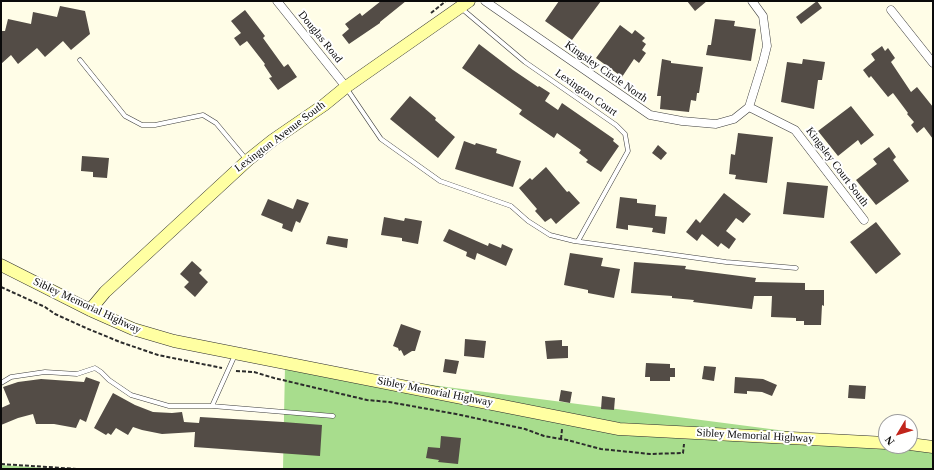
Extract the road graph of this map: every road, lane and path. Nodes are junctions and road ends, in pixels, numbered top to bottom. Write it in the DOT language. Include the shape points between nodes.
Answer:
graph roads {
  1 [pos="277,1"];
  2 [pos="485,1"];
  3 [pos="752,1"];
  4 [pos="465,5"];
  5 [pos="891,10"];
  6 [pos="80,60"];
  7 [pos="933,63"];
  8 [pos="346,87"];
  9 [pos="749,107"];
  10 [pos="248,160"];
  11 [pos="864,220"];
  12 [pos="578,241"];
  13 [pos="1,265"];
  14 [pos="796,268"];
  15 [pos="1,287"];
  16 [pos="90,310"];
  17 [pos="236,353"];
  18 [pos="229,370"];
  19 [pos="1,383"];
  20 [pos="212,406"];
  21 [pos="333,416"];
  22 [pos="878,443"];
  23 [pos="918,445"];
  24 [pos="933,447"];
  25 [pos="683,453"];
  26 [pos="1,464"];
  27 [pos="78,469"];
  1 -- 8 [label="street, Douglas Road"];
  2 -- 9 [label="street, Kingsley Circle North" via="650,115 716,124 734,118"];
  3 -- 9 [label="street" via="763,16 767,46"];
  4 -- 8 [label="main road, Lexington Avenue South"];
  4 -- 12 [label="lane, Lexington Court" via="525,62 616,125 625,134 628,151"];
  5 -- 7 [label="street"];
  6 -- 10 [label="lane" via="125,116 142,125 203,115 216,123"];
  8 -- 10 [label="main road, Lexington Avenue South"];
  8 -- 12 [label="lane" via="381,139 440,182 511,206 550,235"];
  9 -- 11 [label="street, Kingsley Court South" via="795,130"];
  10 -- 16 [label="main road, Lexington Avenue South" via="105,292"];
  12 -- 14 [label="lane" via="726,262"];
  13 -- 16 [label="main road, Sibley Memorial Highway"];
  15 -- 18 [label="path" via="91,331 120,342 166,357"];
  16 -- 17 [label="main road, Sibley Memorial Highway" via="140,331 174,341"];
  17 -- 18 [label="lane"];
  17 -- 22 [label="main road, Sibley Memorial Highway" via="619,429"];
  18 -- 20 [label="lane"];
  18 -- 25 [label="path" via="254,372 367,400 451,413 525,429 601,450 650,454"];
  19 -- 20 [label="lane" via="11,377 45,372 77,374 94,368 131,395 169,406"];
  20 -- 21 [label="lane"];
  23 -- 24 [label="main road"];
  26 -- 27 [label="path"];
}
